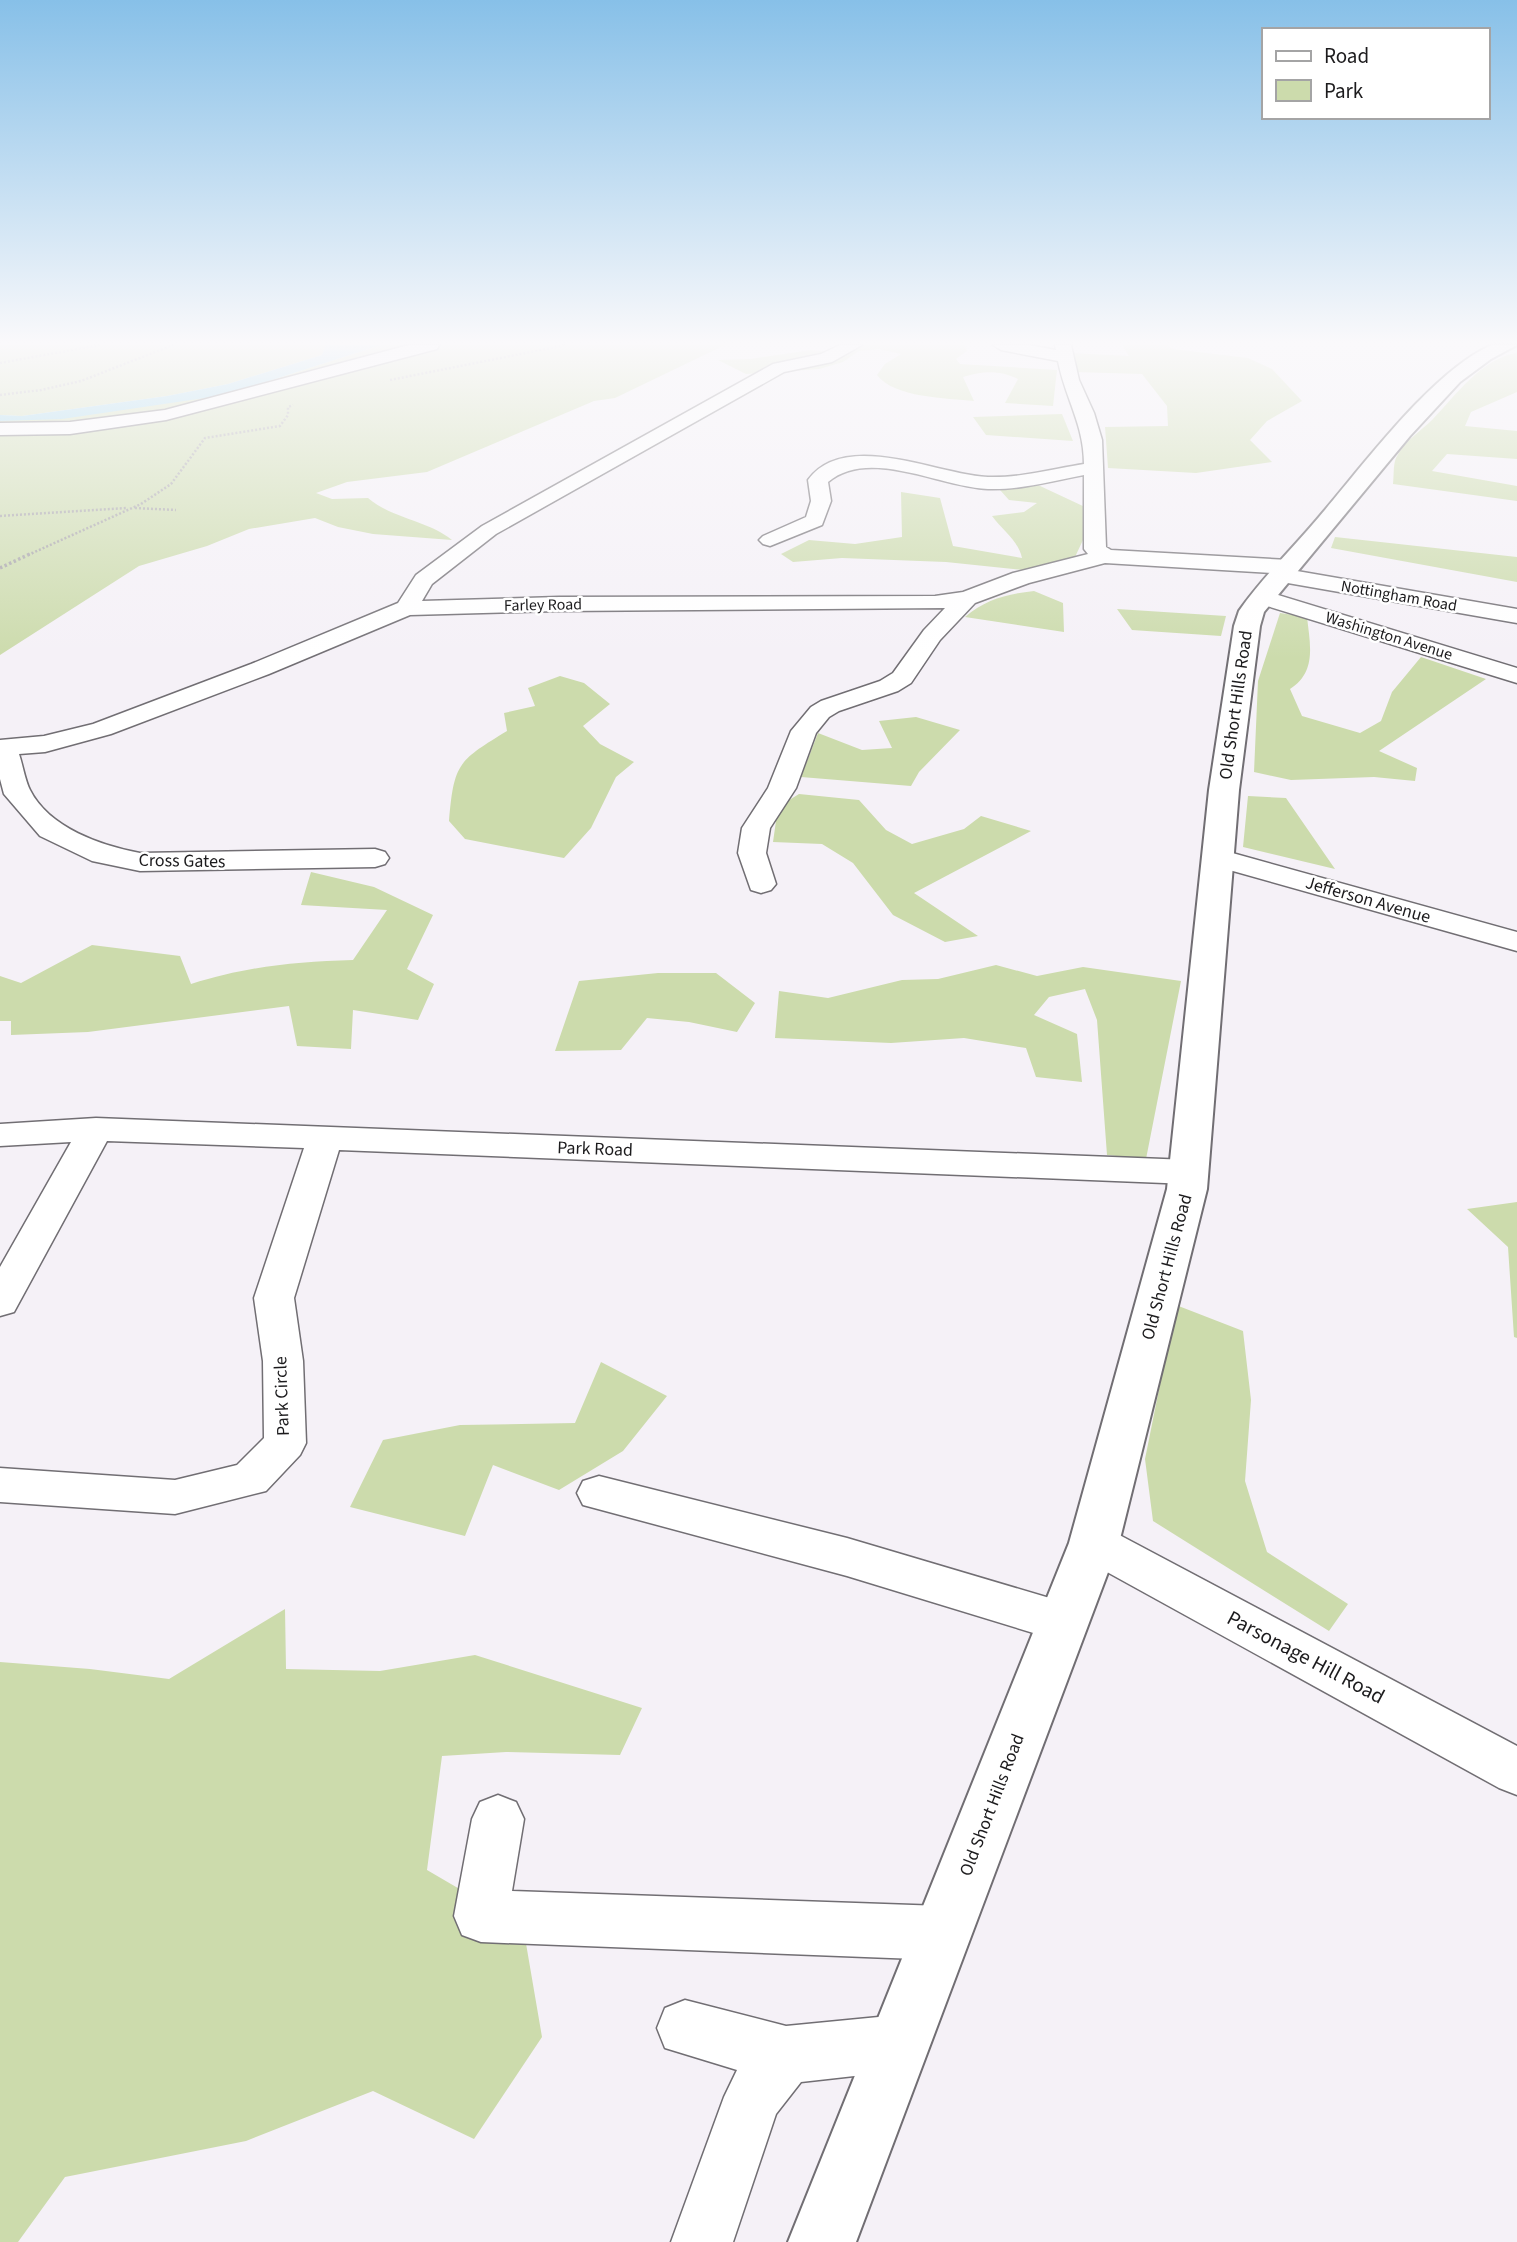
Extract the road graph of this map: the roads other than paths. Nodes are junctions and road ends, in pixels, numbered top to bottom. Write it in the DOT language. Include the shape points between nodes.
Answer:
graph roads {
  1 [pos="633,450"];
  2 [pos="1093,450"];
  3 [pos="1390,450"];
  4 [pos="1093,468"];
  5 [pos="770,540"];
  6 [pos="1105,556"];
  7 [pos="1276,581"];
  8 [pos="967,598"];
  9 [pos="406,608"];
  10 [pos="1517,616"];
  11 [pos="1517,676"];
  12 [pos="2,748"];
  13 [pos="375,858"];
  14 [pos="1218,858"];
  15 [pos="761,884"];
  16 [pos="1517,942"];
  17 [pos="96,1129"];
  18 [pos="0,1135"];
  19 [pos="325,1138"];
  20 [pos="1189,1172"];
  21 [pos="0,1302"];
  22 [pos="0,1485"];
  23 [pos="599,1493"];
  24 [pos="1094,1543"];
  25 [pos="1063,1622"];
  26 [pos="1517,1772"];
  27 [pos="498,1819"];
  28 [pos="942,1933"];
  29 [pos="685,2028"];
  30 [pos="899,2042"];
  31 [pos="786,2055"];
  32 [pos="702,2242"];
  33 [pos="821,2242"];
  1 -- 9 [label="street" via="489,530 424,580"];
  2 -- 4 [label="street"];
  3 -- 7 [label="main road, Old Short Hills Road"];
  4 -- 5 [label="street" via="987,484 886,463 848,464 818,480 821,501 815,522"];
  4 -- 6 [label="street" via="1095,549"];
  6 -- 7 [label="street, Farley Road" via="1194,562"];
  6 -- 8 [label="street, Farley Road"];
  7 -- 10 [label="street, Nottingham Road"];
  7 -- 11 [label="street, Washington Avenue"];
  7 -- 14 [label="main road, Old Short Hills Road" via="1252,611 1247,626"];
  8 -- 9 [label="street, Farley Road" via="900,605"];
  8 -- 15 [label="street" via="932,635 902,678 830,706 804,731 784,784 756,828 752,853"];
  9 -- 12 [label="street, Farley Road" via="102,729 45,744"];
  12 -- 13 [label="street, Cross Gates" via="18,794 50,830 102,855 141,862"];
  14 -- 16 [label="street, Jefferson Avenue"];
  14 -- 20 [label="main road, Old Short Hills Road"];
  17 -- 18 [label="street, Park Road"];
  17 -- 19 [label="street, Park Road"];
  17 -- 21 [label="street"];
  19 -- 20 [label="street, Park Road"];
  19 -- 22 [label="street, Park Circle" via="274,1298 285,1443 251,1479 175,1497"];
  20 -- 24 [label="main road, Old Short Hills Road"];
  23 -- 25 [label="street" via="847,1557"];
  24 -- 25 [label="main road, Old Short Hills Road"];
  24 -- 26 [label="street, Parsonage Hill Road"];
  25 -- 28 [label="main road, Old Short Hills Road"];
  27 -- 28 [label="street" via="481,1916"];
  28 -- 30 [label="main road, Old Short Hills Road"];
  29 -- 31 [label="street"];
  30 -- 31 [label="street"];
  30 -- 33 [label="main road, Old Short Hills Road"];
  31 -- 32 [label="street" via="753,2097"];
}
